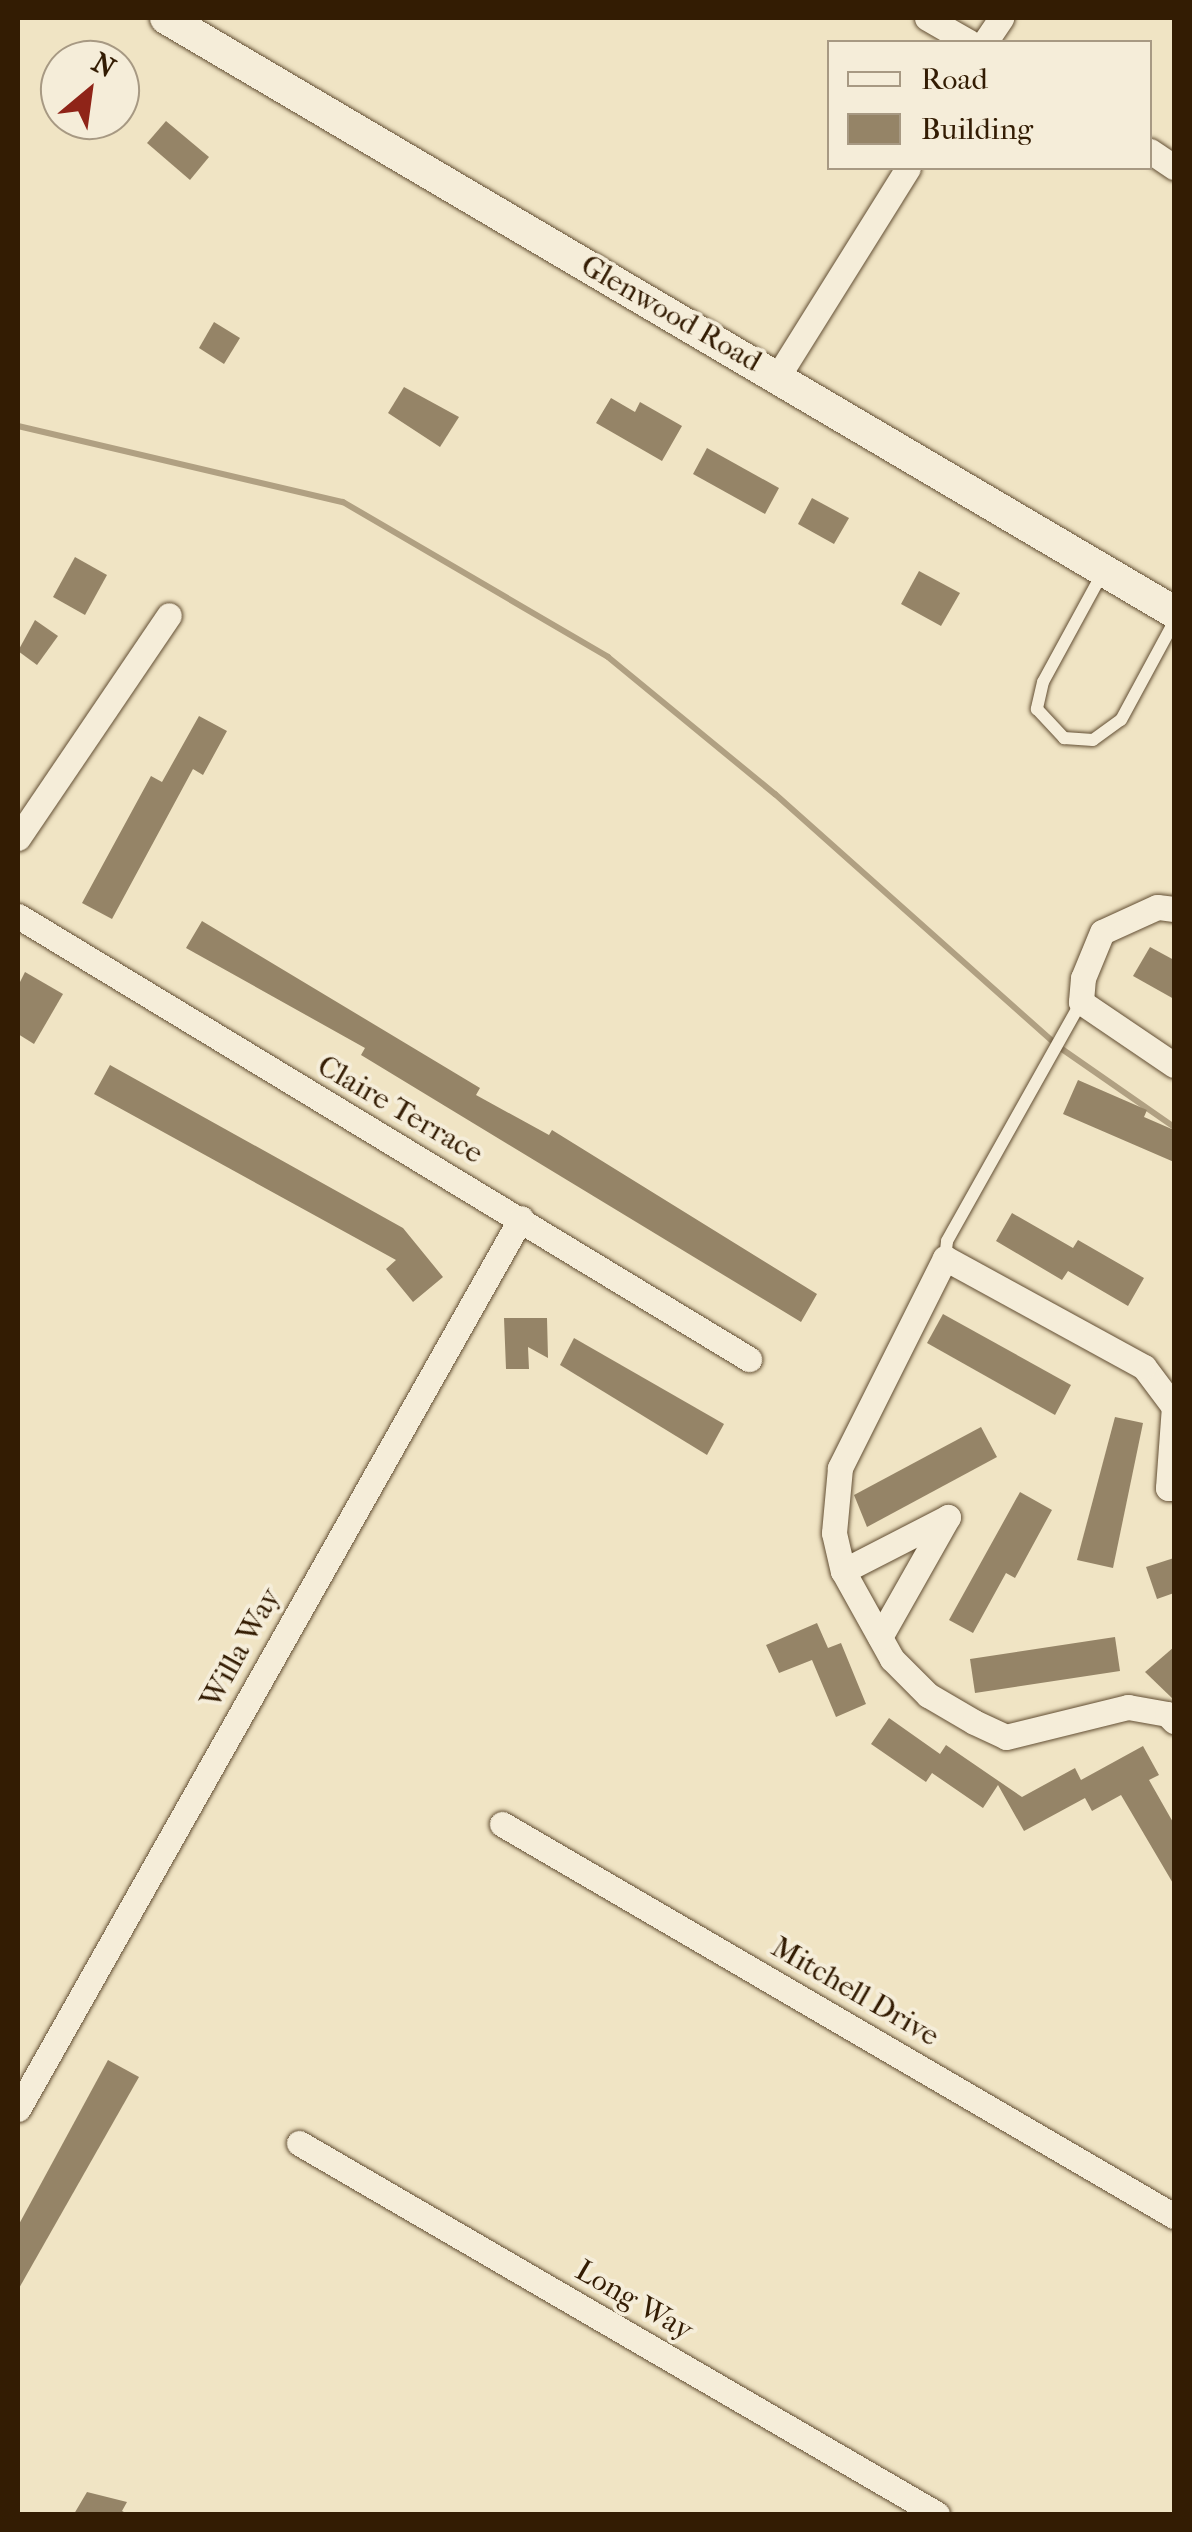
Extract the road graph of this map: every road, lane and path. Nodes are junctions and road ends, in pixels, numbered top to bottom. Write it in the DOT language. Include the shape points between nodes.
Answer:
graph roads {
  1 [pos="166,18"];
  2 [pos="928,18"];
  3 [pos="1001,18"];
  4 [pos="965,40"];
  5 [pos="986,40"];
  6 [pos="1152,153"];
  7 [pos="1174,166"];
  8 [pos="907,170"];
  9 [pos="778,376"];
  10 [pos="1104,570"];
  11 [pos="1174,612"];
  12 [pos="169,615"];
  13 [pos="1174,622"];
  14 [pos="18,838"];
  15 [pos="1166,908"];
  16 [pos="18,916"];
  17 [pos="1081,1002"];
  18 [pos="1174,1065"];
  19 [pos="520,1218"];
  20 [pos="946,1258"];
  21 [pos="749,1359"];
  22 [pos="1174,1407"];
  23 [pos="1174,1488"];
  24 [pos="843,1571"];
  25 [pos="880,1637"];
  26 [pos="1174,1722"];
  27 [pos="502,1824"];
  28 [pos="18,2110"];
  29 [pos="299,2143"];
  30 [pos="1174,2216"];
  31 [pos="937,2514"];
  1 -- 9 [label="main road, Glenwood Road"];
  2 -- 4 [label="street"];
  3 -- 5 [label="street"];
  6 -- 7 [label="street"];
  8 -- 9 [label="street"];
  9 -- 10 [label="main road, Glenwood Road"];
  10 -- 11 [label="main road, Glenwood Road"];
  10 -- 13 [label="lane" via="1043,682 1037,709 1064,738 1092,740 1121,720"];
  12 -- 14 [label="street"];
  15 -- 17 [label="street" via="1102,932"];
  16 -- 19 [label="street, Claire Terrace"];
  17 -- 18 [label="street"];
  17 -- 20 [label="lane" via="947,1241"];
  19 -- 21 [label="street, Claire Terrace"];
  19 -- 28 [label="street, Willa Way"];
  20 -- 22 [label="street" via="1144,1367"];
  20 -- 24 [label="street" via="840,1468 834,1532"];
  22 -- 23 [label="street" via="1168,1488"];
  24 -- 25 [label="street"];
  24 -- 25 [label="street" via="948,1518"];
  25 -- 26 [label="street" via="928,1694 1006,1737 1128,1708 1167,1714"];
  27 -- 30 [label="street, Mitchell Drive"];
  29 -- 31 [label="street, Long Way"];
}
